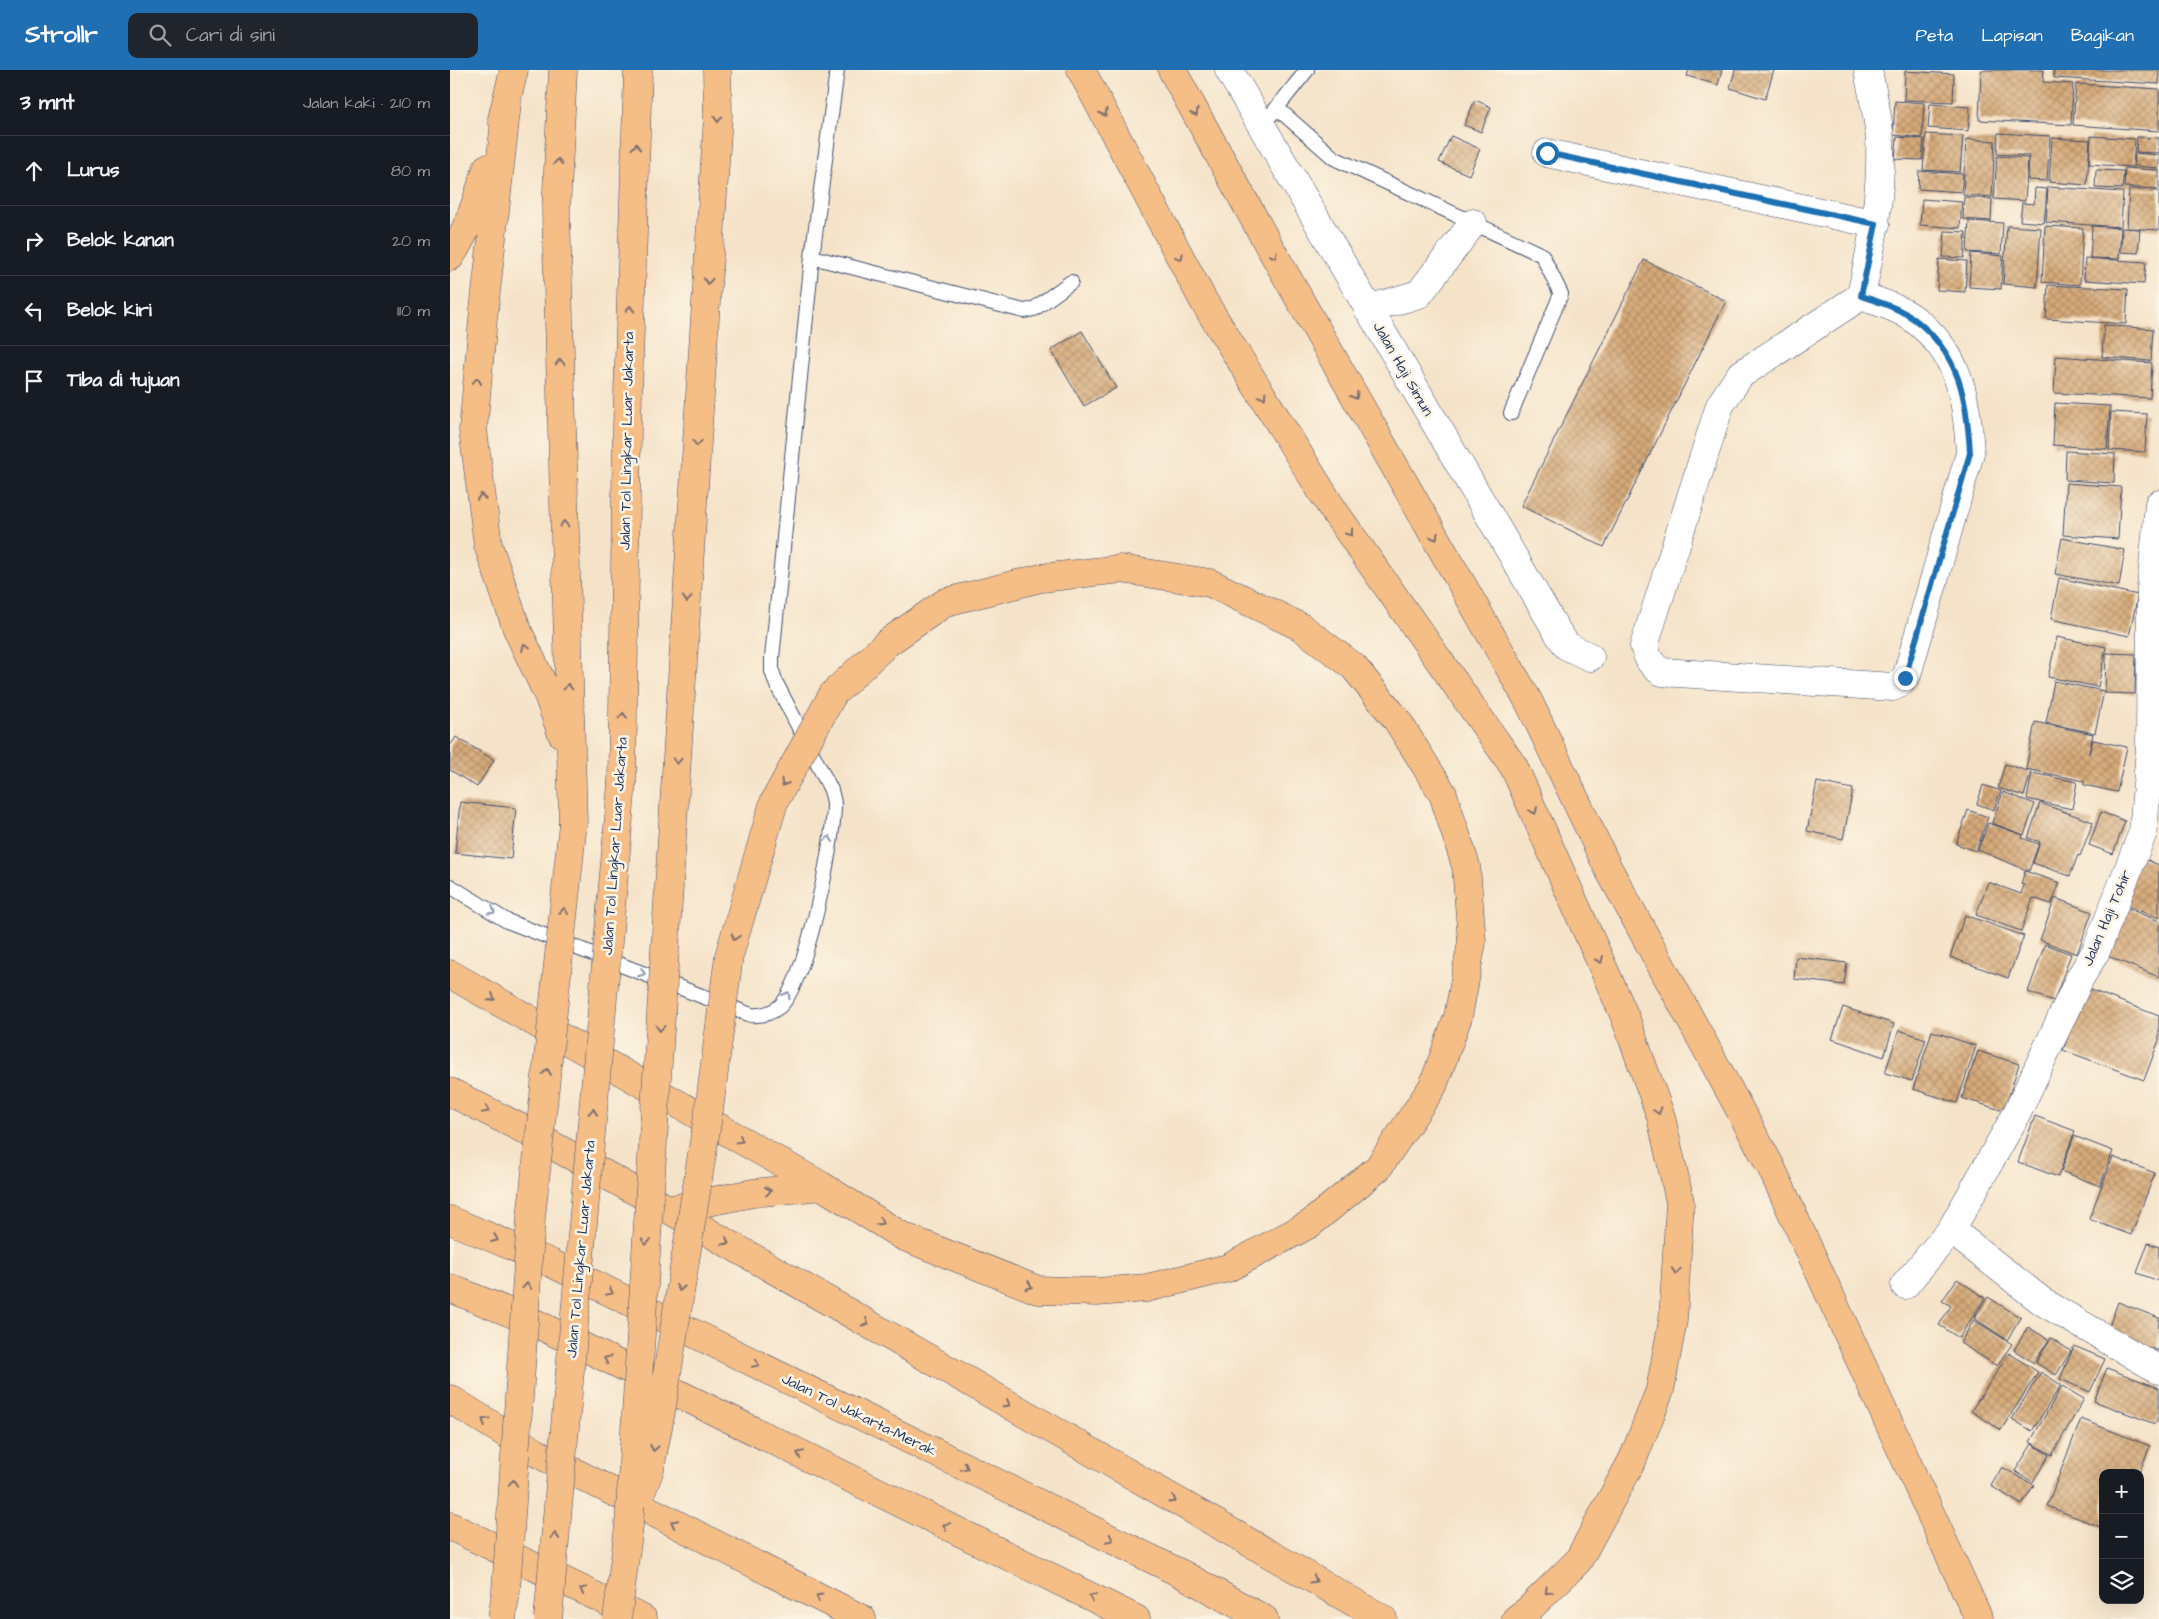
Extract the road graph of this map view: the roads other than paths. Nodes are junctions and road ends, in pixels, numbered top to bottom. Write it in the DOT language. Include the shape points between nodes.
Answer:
graph roads {
  1 [pos="514,70"];
  2 [pos="563,70"];
  3 [pos="638,70"];
  4 [pos="717,70"];
  5 [pos="837,70"];
  6 [pos="1081,70"];
  7 [pos="1172,70"];
  8 [pos="1229,70"];
  9 [pos="1307,70"];
  10 [pos="1868,70"];
  11 [pos="507,103"];
  12 [pos="1268,116"];
  13 [pos="1547,153"];
  14 [pos="1473,223"];
  15 [pos="1876,224"];
  16 [pos="450,256"];
  17 [pos="812,257"];
  18 [pos="1071,282"];
  19 [pos="1861,296"];
  20 [pos="1368,309"];
  21 [pos="1511,413"];
  22 [pos="2159,504"];
  23 [pos="1590,657"];
  24 [pos="570,757"];
  25 [pos="450,886"];
  26 [pos="450,974"];
  27 [pos="450,1092"];
  28 [pos="822,1186"];
  29 [pos="668,1209"];
  30 [pos="450,1220"];
  31 [pos="1950,1230"];
  32 [pos="1905,1285"];
  33 [pos="450,1288"];
  34 [pos="2159,1370"];
  35 [pos="450,1399"];
  36 [pos="450,1526"];
  37 [pos="628,1526"];
  38 [pos="502,1619"];
  39 [pos="548,1619"];
  40 [pos="617,1619"];
  41 [pos="643,1619"];
  42 [pos="862,1619"];
  43 [pos="1136,1619"];
  44 [pos="1264,1619"];
  45 [pos="1383,1619"];
  46 [pos="1516,1619"];
  47 [pos="1979,1619"];
  1 -- 11 [label="highway"];
  24 -- 2 [label="highway, one-way" via="556,211"];
  39 -- 3 [label="highway, Jalan Tol Lingkar Luar Jakarta, one-way, bridge" via="622,783 626,427"];
  4 -- 37 [label="highway, one-way, bridge" via="718,116"];
  5 -- 17 [label="lane"];
  6 -- 46 [label="highway, one-way" via="1203,300 1322,491 1514,766 1626,1017 1661,1117 1680,1202 1672,1320 1660,1390 1634,1459 1578,1560"];
  7 -- 47 [label="highway, one-way" via="1529,702 1608,868 1771,1167"];
  8 -- 12 [label="street, Jalan Haji Simun"];
  9 -- 12 [label="lane"];
  10 -- 15 [label="street" via="1880,139"];
  11 -- 16 [label="highway" via="474,212"];
  24 -- 11 [label="highway, one-way" via="548,695 517,629 488,545 473,430"];
  12 -- 14 [label="lane" via="1334,158"];
  12 -- 20 [label="street, Jalan Haji Simun"];
  13 -- 15 [label="street"];
  14 -- 20 [label="street" via="1419,294"];
  14 -- 21 [label="lane" via="1542,255 1561,294"];
  15 -- 19 [label="street"];
  17 -- 18 [label="lane" via="1024,311 1034,310"];
  25 -- 17 [label="lane, one-way" via="507,921 751,1015 765,1015 780,1006 791,988 806,953 824,877 834,804 772,671"];
  19 -- 19 [label="street" via="1914,319 1942,346 1955,367 1964,394 1970,453 1907,675 1893,687 1658,670 1650,663 1644,646 1720,406 1740,375"];
  20 -- 23 [label="street, Jalan Haji Simun" via="1558,633 1568,646"];
  22 -- 31 [label="street, Jalan Haji Tohir" via="2151,588 2150,749 2143,832 2096,951 2080,978 2016,1115"];
  38 -- 24 [label="highway, one-way, bridge" via="531,1218 573,823"];
  26 -- 28 [label="highway, one-way"];
  27 -- 29 [label="highway, one-way"];
  29 -- 28 [label="highway, one-way" via="753,1193"];
  28 -- 37 [label="highway, one-way, bridge" via="902,1236 1038,1290 1097,1292 1147,1288 1228,1268 1310,1224 1378,1168 1433,1086 1458,1017 1472,942 1466,866 1443,794 1397,720 1354,666 1301,628 1210,584 1121,569 1041,578 946,602 887,643 833,694 774,802 729,956 709,1110 662,1406 650,1469"];
  29 -- 45 [label="highway, one-way"];
  30 -- 44 [label="highway, Jalan Tol Jakarta–Merak, one-way" via="551,1263 1173,1570"];
  31 -- 32 [label="street, Jalan Haji Tohir"];
  31 -- 34 [label="street" via="2044,1302"];
  43 -- 33 [label="highway, one-way" via="533,1322"];
  42 -- 35 [label="highway, one-way" via="537,1453"];
  41 -- 36 [label="highway, one-way"];
  37 -- 40 [label="highway, bridge"];
}
